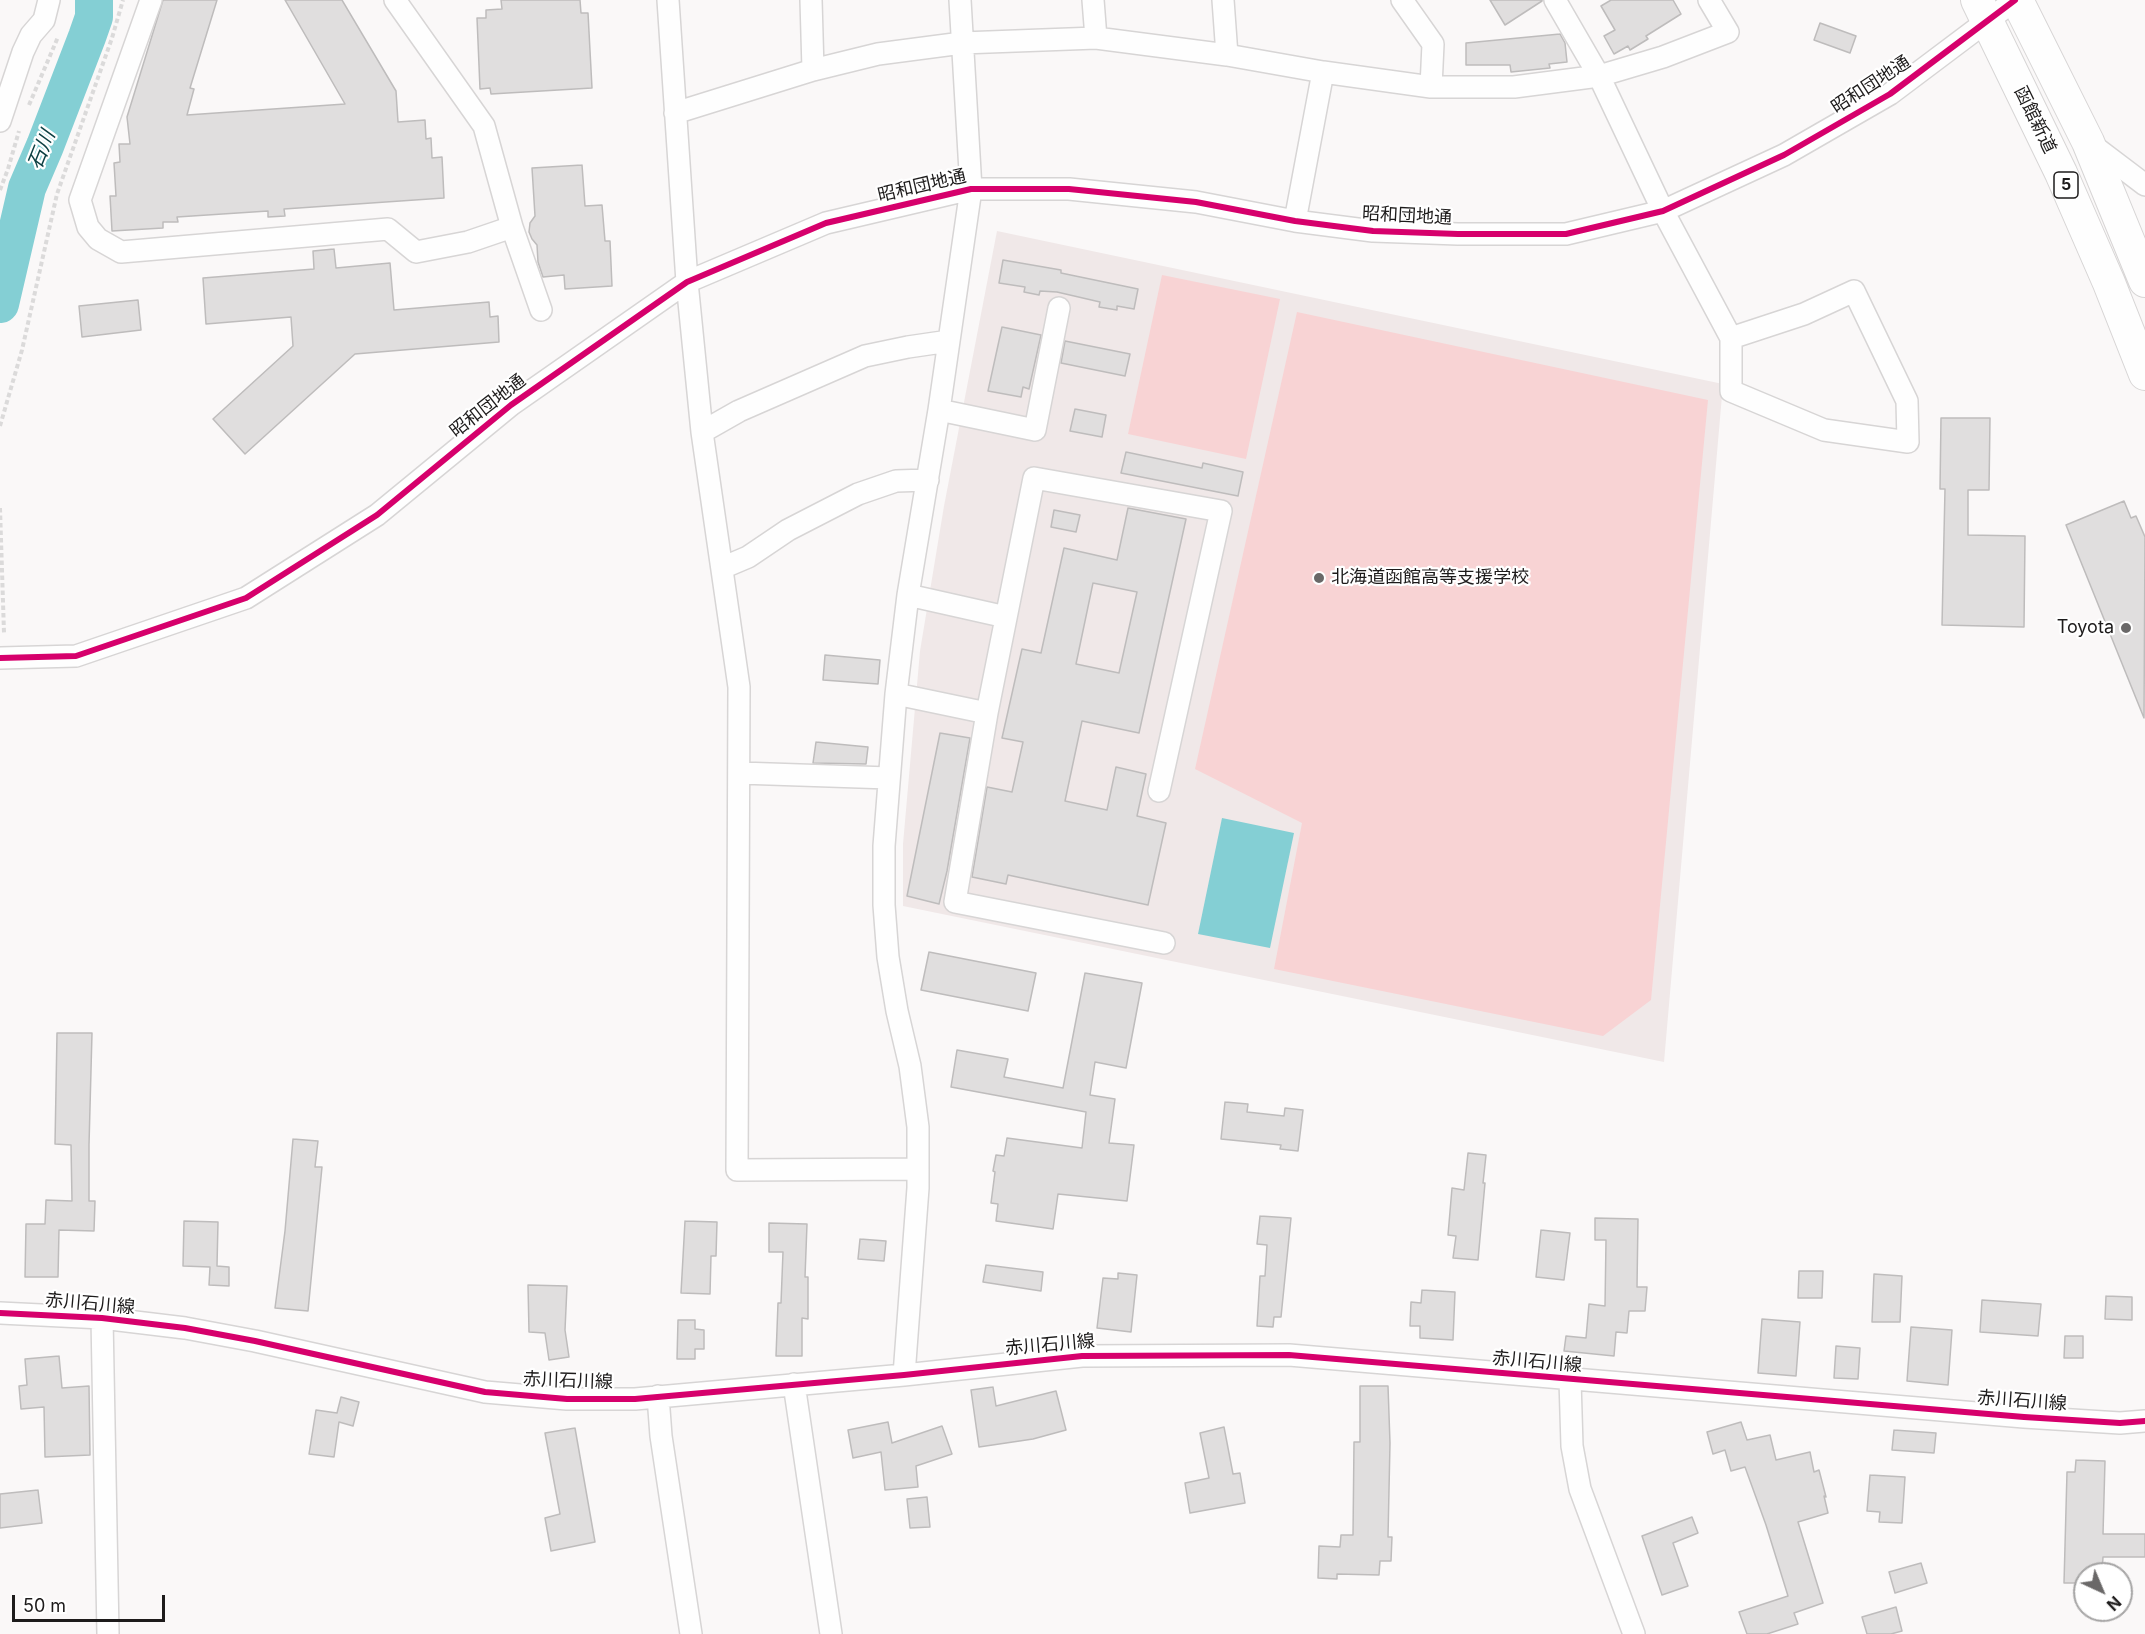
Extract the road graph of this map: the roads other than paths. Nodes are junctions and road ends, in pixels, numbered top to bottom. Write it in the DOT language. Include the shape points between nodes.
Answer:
graph roads {
  1 [pos="49,0"];
  2 [pos="151,0"];
  3 [pos="395,0"];
  4 [pos="668,0"];
  5 [pos="811,0"];
  6 [pos="960,0"];
  7 [pos="1093,0"];
  8 [pos="1223,0"];
  9 [pos="1402,0"];
  10 [pos="1555,0"];
  11 [pos="1709,0"];
  12 [pos="2016,0"];
  13 [pos="1983,10"];
  14 [pos="1096,38"];
  15 [pos="962,43"];
  16 [pos="1227,55"];
  17 [pos="813,70"];
  18 [pos="1323,72"];
  19 [pos="1599,76"];
  20 [pos="1431,87"];
  21 [pos="675,113"];
  22 [pos="10,125"];
  23 [pos="2088,142"];
  24 [pos="2145,185"];
  25 [pos="971,189"];
  26 [pos="1663,211"];
  27 [pos="1295,221"];
  28 [pos="512,227"];
  29 [pos="2145,281"];
  30 [pos="687,282"];
  31 [pos="1059,308"];
  32 [pos="541,310"];
  33 [pos="1731,338"];
  34 [pos="949,341"];
  35 [pos="2145,374"];
  36 [pos="939,410"];
  37 [pos="702,432"];
  38 [pos="927,480"];
  39 [pos="722,568"];
  40 [pos="908,595"];
  41 [pos="1006,617"];
  42 [pos="0,658"];
  43 [pos="896,694"];
  44 [pos="987,713"];
  45 [pos="740,773"];
  46 [pos="889,778"];
  47 [pos="1159,791"];
  48 [pos="1164,943"];
  49 [pos="918,1169"];
  50 [pos="0,1312"];
  51 [pos="102,1318"];
  52 [pos="904,1375"];
  53 [pos="1570,1380"];
  54 [pos="794,1384"];
  55 [pos="658,1396"];
  56 [pos="2145,1420"];
  57 [pos="108,1634"];
  58 [pos="691,1634"];
  59 [pos="831,1634"];
  60 [pos="1634,1634"];
  1 -- 22 [label="street" via="44,20 23,52"];
  2 -- 28 [label="street" via="80,200 88,226 98,239 121,252 388,229 416,252 476,240"];
  3 -- 28 [label="street" via="484,126"];
  4 -- 21 [label="street"];
  5 -- 17 [label="street"];
  6 -- 15 [label="street"];
  7 -- 14 [label="street"];
  8 -- 16 [label="street"];
  9 -- 20 [label="street" via="1433,44"];
  10 -- 19 [label="street"];
  11 -- 19 [label="street" via="1728,32"];
  12 -- 13 [label="street, 昭和団地通"];
  12 -- 23 [label="highway, 函館新道 / 5"];
  13 -- 26 [label="street, 昭和団地通" via="1890,94 1784,155"];
  13 -- 35 [label="highway, 函館新道 / 5" via="2065,183"];
  14 -- 15 [label="street"];
  14 -- 16 [label="street"];
  15 -- 17 [label="street" via="878,54"];
  15 -- 25 [label="street"];
  16 -- 18 [label="street"];
  17 -- 21 [label="street"];
  18 -- 20 [label="street"];
  18 -- 27 [label="street"];
  19 -- 20 [label="street" via="1514,87"];
  19 -- 26 [label="street"];
  21 -- 30 [label="street"];
  23 -- 24 [label="street"];
  23 -- 29 [label="highway, 函館新道 / 5"];
  25 -- 27 [label="street, 昭和団地通" via="1069,189 1196,202"];
  25 -- 30 [label="street, 昭和団地通" via="826,224"];
  25 -- 34 [label="street"];
  26 -- 27 [label="street, 昭和団地通" via="1566,234 1373,231"];
  26 -- 33 [label="street"];
  28 -- 32 [label="street"];
  30 -- 37 [label="street"];
  30 -- 42 [label="street, 昭和団地通" via="511,405 377,514 246,598 76,656"];
  31 -- 36 [label="street" via="1035,430"];
  33 -- 33 [label="street" via="1731,391 1824,430 1908,442 1907,401 1854,291 1804,314"];
  34 -- 36 [label="street"];
  34 -- 37 [label="street" via="865,356 739,411"];
  36 -- 38 [label="street"];
  37 -- 39 [label="street"];
  38 -- 39 [label="street" via="896,481 858,494"];
  38 -- 40 [label="street"];
  39 -- 45 [label="street" via="740,687"];
  40 -- 41 [label="street"];
  40 -- 43 [label="street"];
  41 -- 44 [label="street"];
  41 -- 47 [label="street" via="1034,478 1221,512"];
  43 -- 44 [label="street"];
  43 -- 46 [label="street"];
  44 -- 48 [label="street" via="955,902"];
  45 -- 46 [label="street"];
  45 -- 49 [label="street" via="737,1170"];
  46 -- 49 [label="street" via="884,904 888,957 918,1126"];
  49 -- 52 [label="street"];
  50 -- 51 [label="street, 赤川石川線"];
  51 -- 55 [label="street, 赤川石川線" via="243,1339 485,1392 567,1399"];
  51 -- 57 [label="street"];
  52 -- 53 [label="street, 赤川石川線" via="1082,1356 1289,1355"];
  52 -- 54 [label="street, 赤川石川線"];
  53 -- 56 [label="street, 赤川石川線" via="2024,1417"];
  53 -- 60 [label="street" via="1572,1446 1580,1488"];
  54 -- 55 [label="street, 赤川石川線"];
  54 -- 59 [label="street"];
  55 -- 58 [label="street" via="660,1436"];
}
